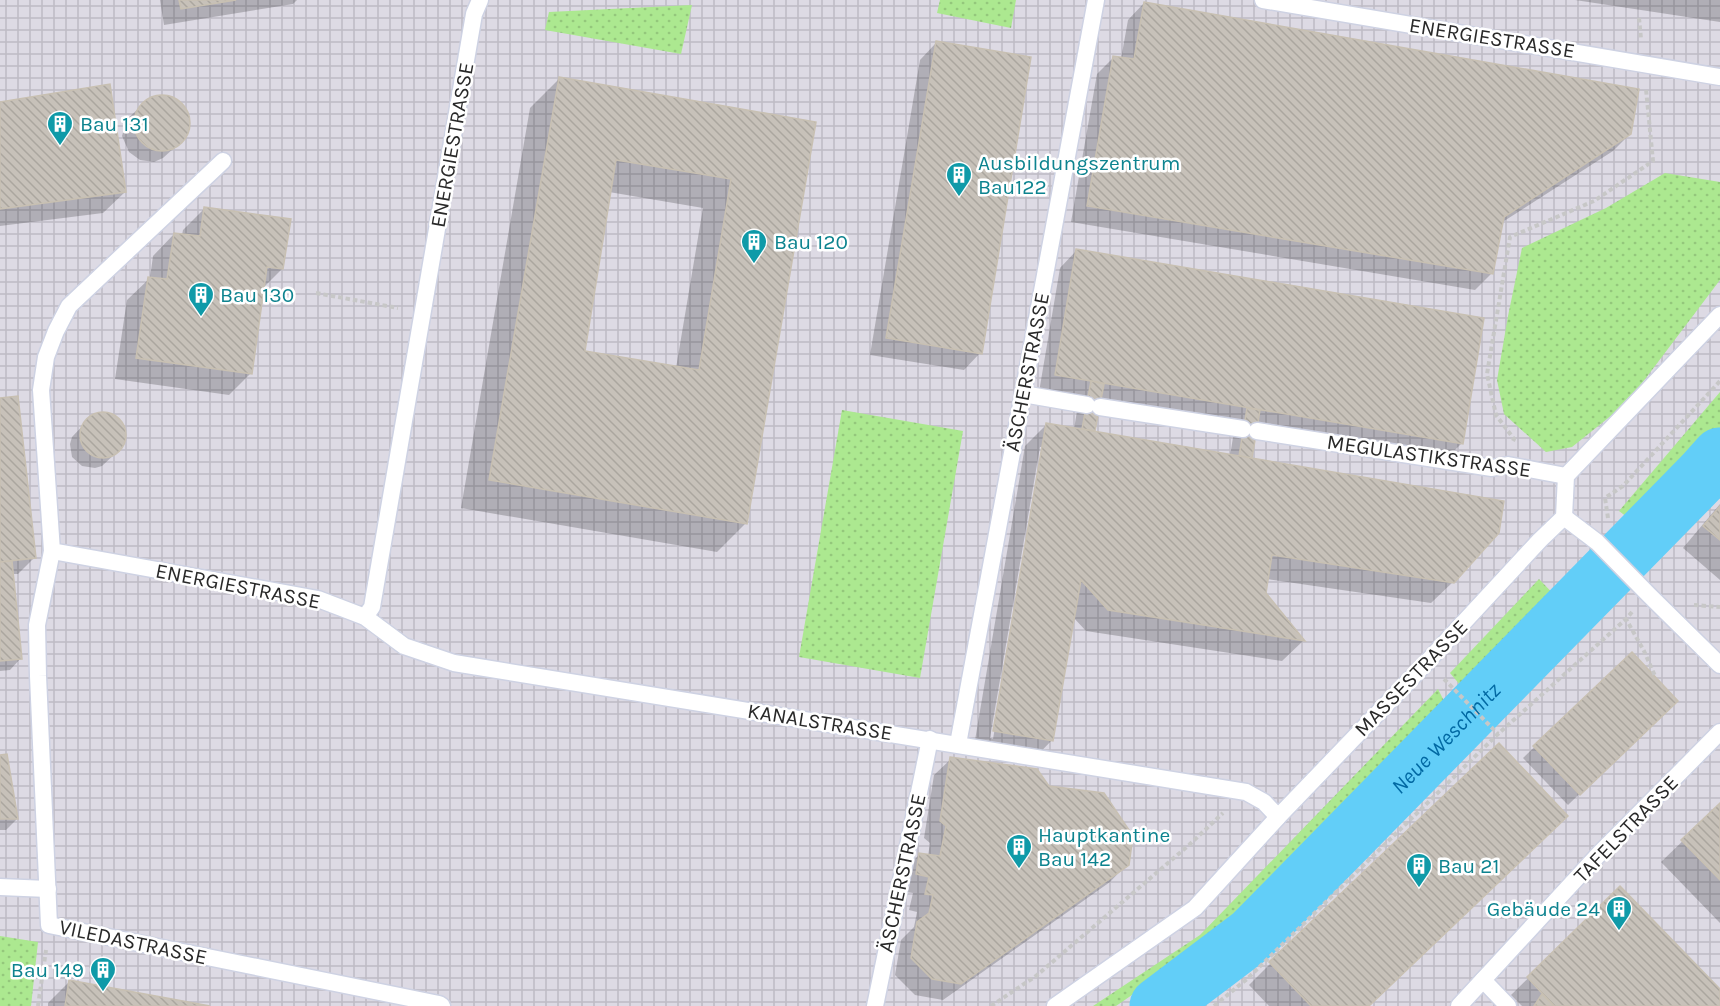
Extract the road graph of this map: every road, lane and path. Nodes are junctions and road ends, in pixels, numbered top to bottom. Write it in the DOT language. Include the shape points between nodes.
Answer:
graph roads {
  1 [pos="480,0"];
  2 [pos="1096,0"];
  3 [pos="1263,0"];
  4 [pos="1639,18"];
  5 [pos="1644,63"];
  6 [pos="1720,77"];
  7 [pos="222,161"];
  8 [pos="316,293"];
  9 [pos="423,312"];
  10 [pos="1720,315"];
  11 [pos="1720,381"];
  12 [pos="1023,394"];
  13 [pos="1509,465"];
  14 [pos="1566,476"];
  15 [pos="1564,517"];
  16 [pos="1612,526"];
  17 [pos="52,551"];
  18 [pos="365,617"];
  19 [pos="1626,619"];
  20 [pos="1644,651"];
  21 [pos="1720,665"];
  22 [pos="1654,676"];
  23 [pos="1459,695"];
  24 [pos="1720,732"];
  25 [pos="1498,734"];
  26 [pos="930,740"];
  27 [pos="958,744"];
  28 [pos="1246,792"];
  29 [pos="1278,817"];
  30 [pos="0,887"];
  31 [pos="48,889"];
  32 [pos="49,926"];
  33 [pos="1483,980"];
  34 [pos="38,1006"];
  35 [pos="442,1006"];
  36 [pos="875,1006"];
  37 [pos="991,1006"];
  38 [pos="1055,1006"];
  39 [pos="1214,1006"];
  40 [pos="1459,1006"];
  41 [pos="1508,1006"];
  1 -- 9 [label="lane, ENERGIESTRASSE" via="474,14"];
  2 -- 12 [label="lane, ÄSCHERSTRASSE"];
  3 -- 5 [label="lane, ENERGIESTRASSE"];
  4 -- 5 [label="path"];
  5 -- 6 [label="lane, ENERGIESTRASSE"];
  5 -- 13 [label="path" via="1653,161 1594,201 1510,237 1487,374 1496,415 1514,439"];
  7 -- 17 [label="lane" via="69,306 56,332 46,357 41,390"];
  8 -- 9 [label="path"];
  9 -- 18 [label="lane, ENERGIESTRASSE" via="372,607"];
  10 -- 14 [label="lane"];
  11 -- 16 [label="path" via="1623,486 1605,498"];
  12 -- 13 [label="lane, MEGULASTIKSTRASSE" via="1492,468"];
  12 -- 27 [label="lane, ÄSCHERSTRASSE"];
  13 -- 14 [label="lane, MEGULASTIKSTRASSE"];
  14 -- 15 [label="lane"];
  15 -- 21 [label="lane" via="1597,542"];
  15 -- 29 [label="lane, MASSESTRASSE"];
  17 -- 18 [label="lane, ENERGIESTRASSE" via="318,599"];
  17 -- 31 [label="lane, VILEDASTRASSE" via="37,625"];
  18 -- 26 [label="lane, KANALSTRASSE" via="404,646 454,663"];
  19 -- 25 [label="path"];
  20 -- 22 [label="path"];
  23 -- 25 [label="path"];
  24 -- 33 [label="lane, TAFELSTRASSE" via="1599,854"];
  25 -- 39 [label="path"];
  26 -- 27 [label="lane, KANALSTRASSE"];
  26 -- 36 [label="lane, ÄSCHERSTRASSE"];
  27 -- 28 [label="lane, KANALSTRASSE"];
  28 -- 29 [label="lane, KANALSTRASSE" via="1264,802"];
  28 -- 37 [label="path" via="1036,976"];
  29 -- 38 [label="lane, MASSESTRASSE" via="1195,908"];
  30 -- 31 [label="lane"];
  31 -- 32 [label="lane, VILEDASTRASSE"];
  32 -- 34 [label="path"];
  32 -- 35 [label="lane, VILEDASTRASSE"];
  33 -- 40 [label="lane, TAFELSTRASSE"];
  33 -- 41 [label="lane"];
}
